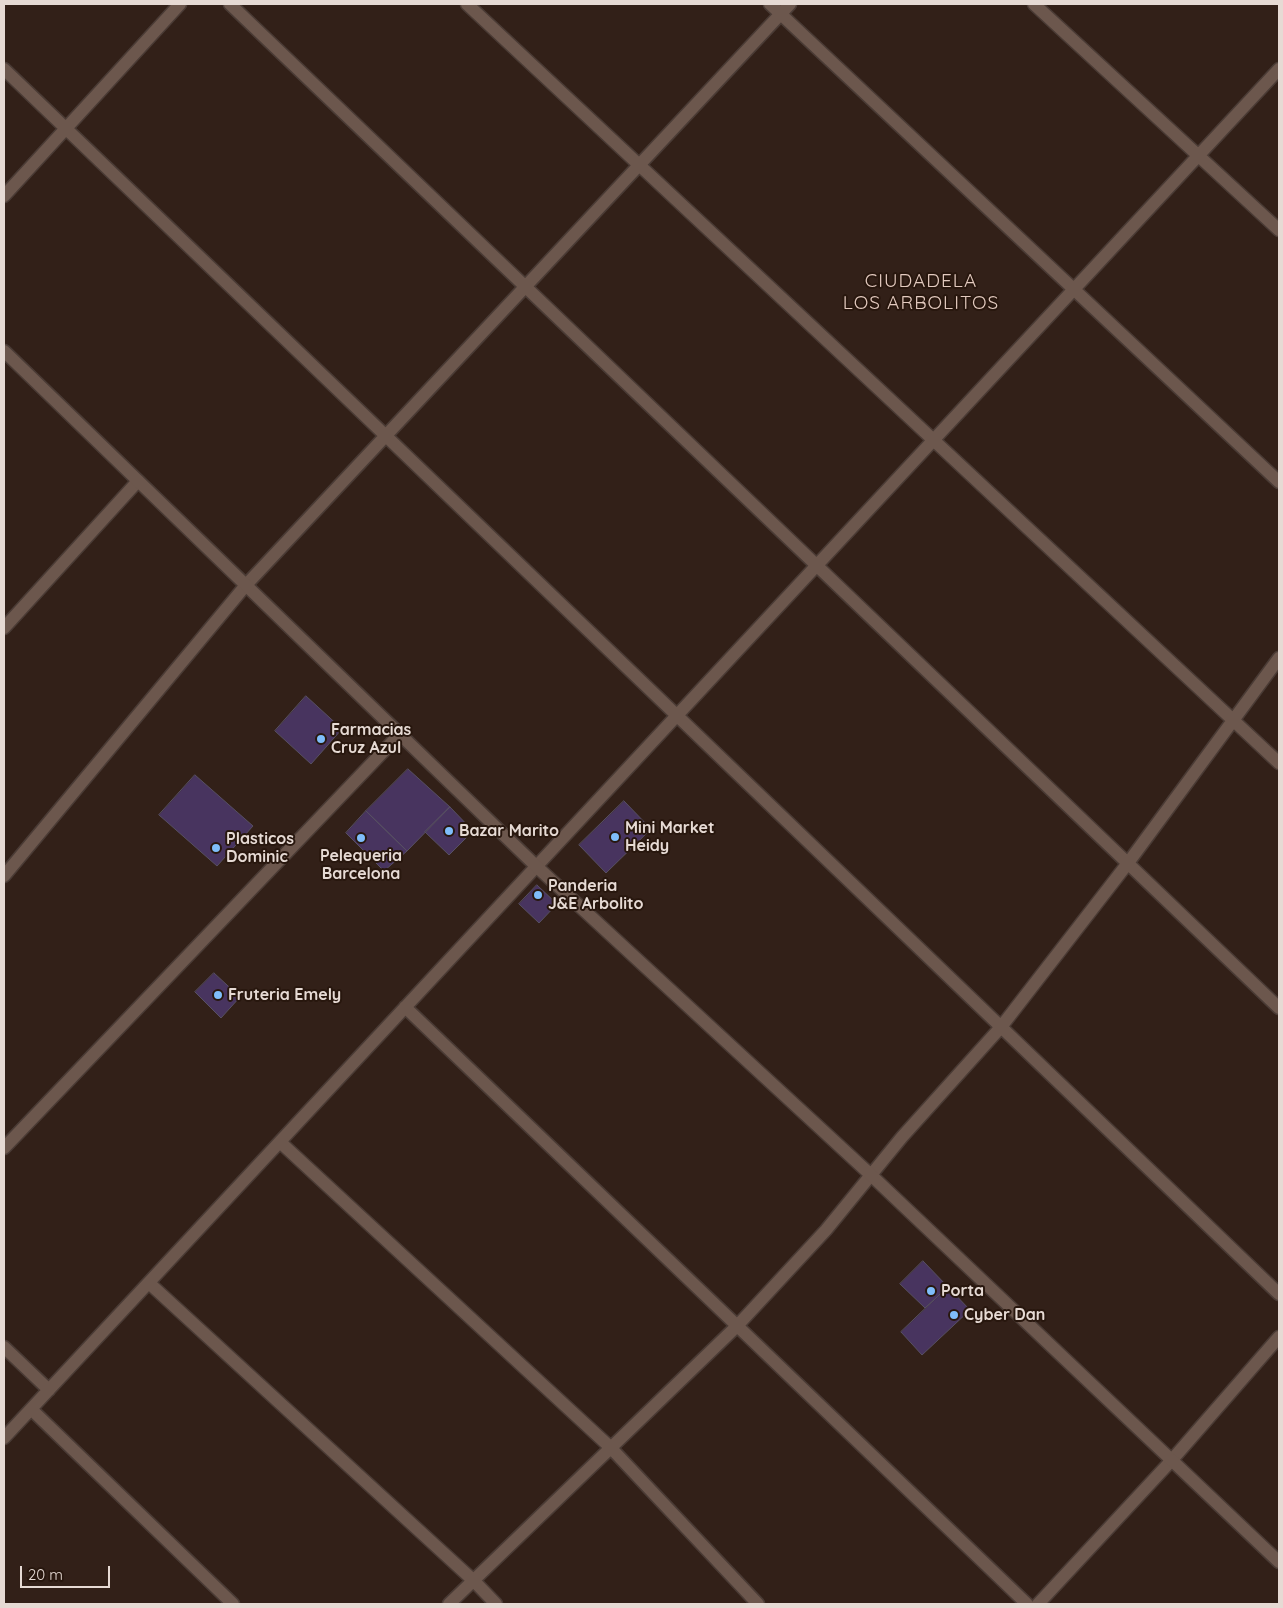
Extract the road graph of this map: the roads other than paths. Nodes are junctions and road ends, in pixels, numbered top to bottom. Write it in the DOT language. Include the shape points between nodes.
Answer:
graph roads {
  1 [pos="180,4"];
  2 [pos="230,4"];
  3 [pos="467,4"];
  4 [pos="770,4"];
  5 [pos="790,4"];
  6 [pos="1034,4"];
  7 [pos="780,14"];
  8 [pos="4,69"];
  9 [pos="1279,69"];
  10 [pos="66,129"];
  11 [pos="1199,156"];
  12 [pos="639,165"];
  13 [pos="4,196"];
  14 [pos="1279,230"];
  15 [pos="525,286"];
  16 [pos="1074,289"];
  17 [pos="6,358"];
  18 [pos="386,436"];
  19 [pos="934,440"];
  20 [pos="138,481"];
  21 [pos="1279,482"];
  22 [pos="817,566"];
  23 [pos="246,585"];
  24 [pos="4,628"];
  25 [pos="1279,658"];
  26 [pos="677,716"];
  27 [pos="1234,720"];
  28 [pos="400,734"];
  29 [pos="1279,763"];
  30 [pos="1128,863"];
  31 [pos="536,866"];
  32 [pos="4,876"];
  33 [pos="405,1007"];
  34 [pos="1279,1008"];
  35 [pos="1001,1026"];
  36 [pos="280,1142"];
  37 [pos="4,1148"];
  38 [pos="872,1176"];
  39 [pos="149,1283"];
  40 [pos="1279,1294"];
  41 [pos="737,1326"];
  42 [pos="1279,1337"];
  43 [pos="4,1346"];
  44 [pos="49,1390"];
  45 [pos="31,1409"];
  46 [pos="4,1438"];
  47 [pos="610,1447"];
  48 [pos="1171,1461"];
  49 [pos="1279,1562"];
  50 [pos="474,1581"];
  51 [pos="234,1604"];
  52 [pos="450,1604"];
  53 [pos="496,1604"];
  54 [pos="758,1604"];
  55 [pos="1028,1604"];
  56 [pos="1038,1604"];
  1 -- 10 [label="street"];
  2 -- 15 [label="street"];
  3 -- 12 [label="street"];
  4 -- 7 [label="street"];
  5 -- 7 [label="street"];
  6 -- 11 [label="street"];
  7 -- 12 [label="street"];
  7 -- 16 [label="street"];
  8 -- 10 [label="street"];
  9 -- 11 [label="street"];
  10 -- 13 [label="street"];
  10 -- 18 [label="street"];
  11 -- 14 [label="street"];
  11 -- 16 [label="street"];
  12 -- 15 [label="street"];
  12 -- 19 [label="street"];
  15 -- 18 [label="street"];
  15 -- 22 [label="street"];
  16 -- 19 [label="street"];
  16 -- 21 [label="street"];
  17 -- 20 [label="street"];
  18 -- 23 [label="street"];
  18 -- 26 [label="street"];
  19 -- 22 [label="street"];
  19 -- 27 [label="street"];
  20 -- 23 [label="street"];
  20 -- 24 [label="street"];
  22 -- 26 [label="street"];
  22 -- 30 [label="street"];
  23 -- 28 [label="street"];
  23 -- 32 [label="street"];
  25 -- 27 [label="street"];
  26 -- 31 [label="street"];
  26 -- 35 [label="street"];
  27 -- 29 [label="street"];
  27 -- 30 [label="street"];
  28 -- 31 [label="street"];
  28 -- 37 [label="street"];
  30 -- 34 [label="street"];
  30 -- 35 [label="street"];
  31 -- 33 [label="street"];
  31 -- 38 [label="street"];
  33 -- 36 [label="street"];
  33 -- 41 [label="street"];
  35 -- 38 [label="street" via="902,1137"];
  35 -- 40 [label="street"];
  36 -- 39 [label="street"];
  36 -- 47 [label="street"];
  38 -- 41 [label="street"];
  38 -- 48 [label="street"];
  39 -- 44 [label="street"];
  39 -- 50 [label="street"];
  41 -- 47 [label="street"];
  41 -- 55 [label="street"];
  42 -- 48 [label="street"];
  43 -- 44 [label="street"];
  44 -- 45 [label="street"];
  45 -- 46 [label="street"];
  45 -- 51 [label="street"];
  47 -- 50 [label="street"];
  47 -- 54 [label="street"];
  48 -- 49 [label="street"];
  48 -- 56 [label="street"];
  50 -- 52 [label="street"];
  50 -- 53 [label="street"];
}
